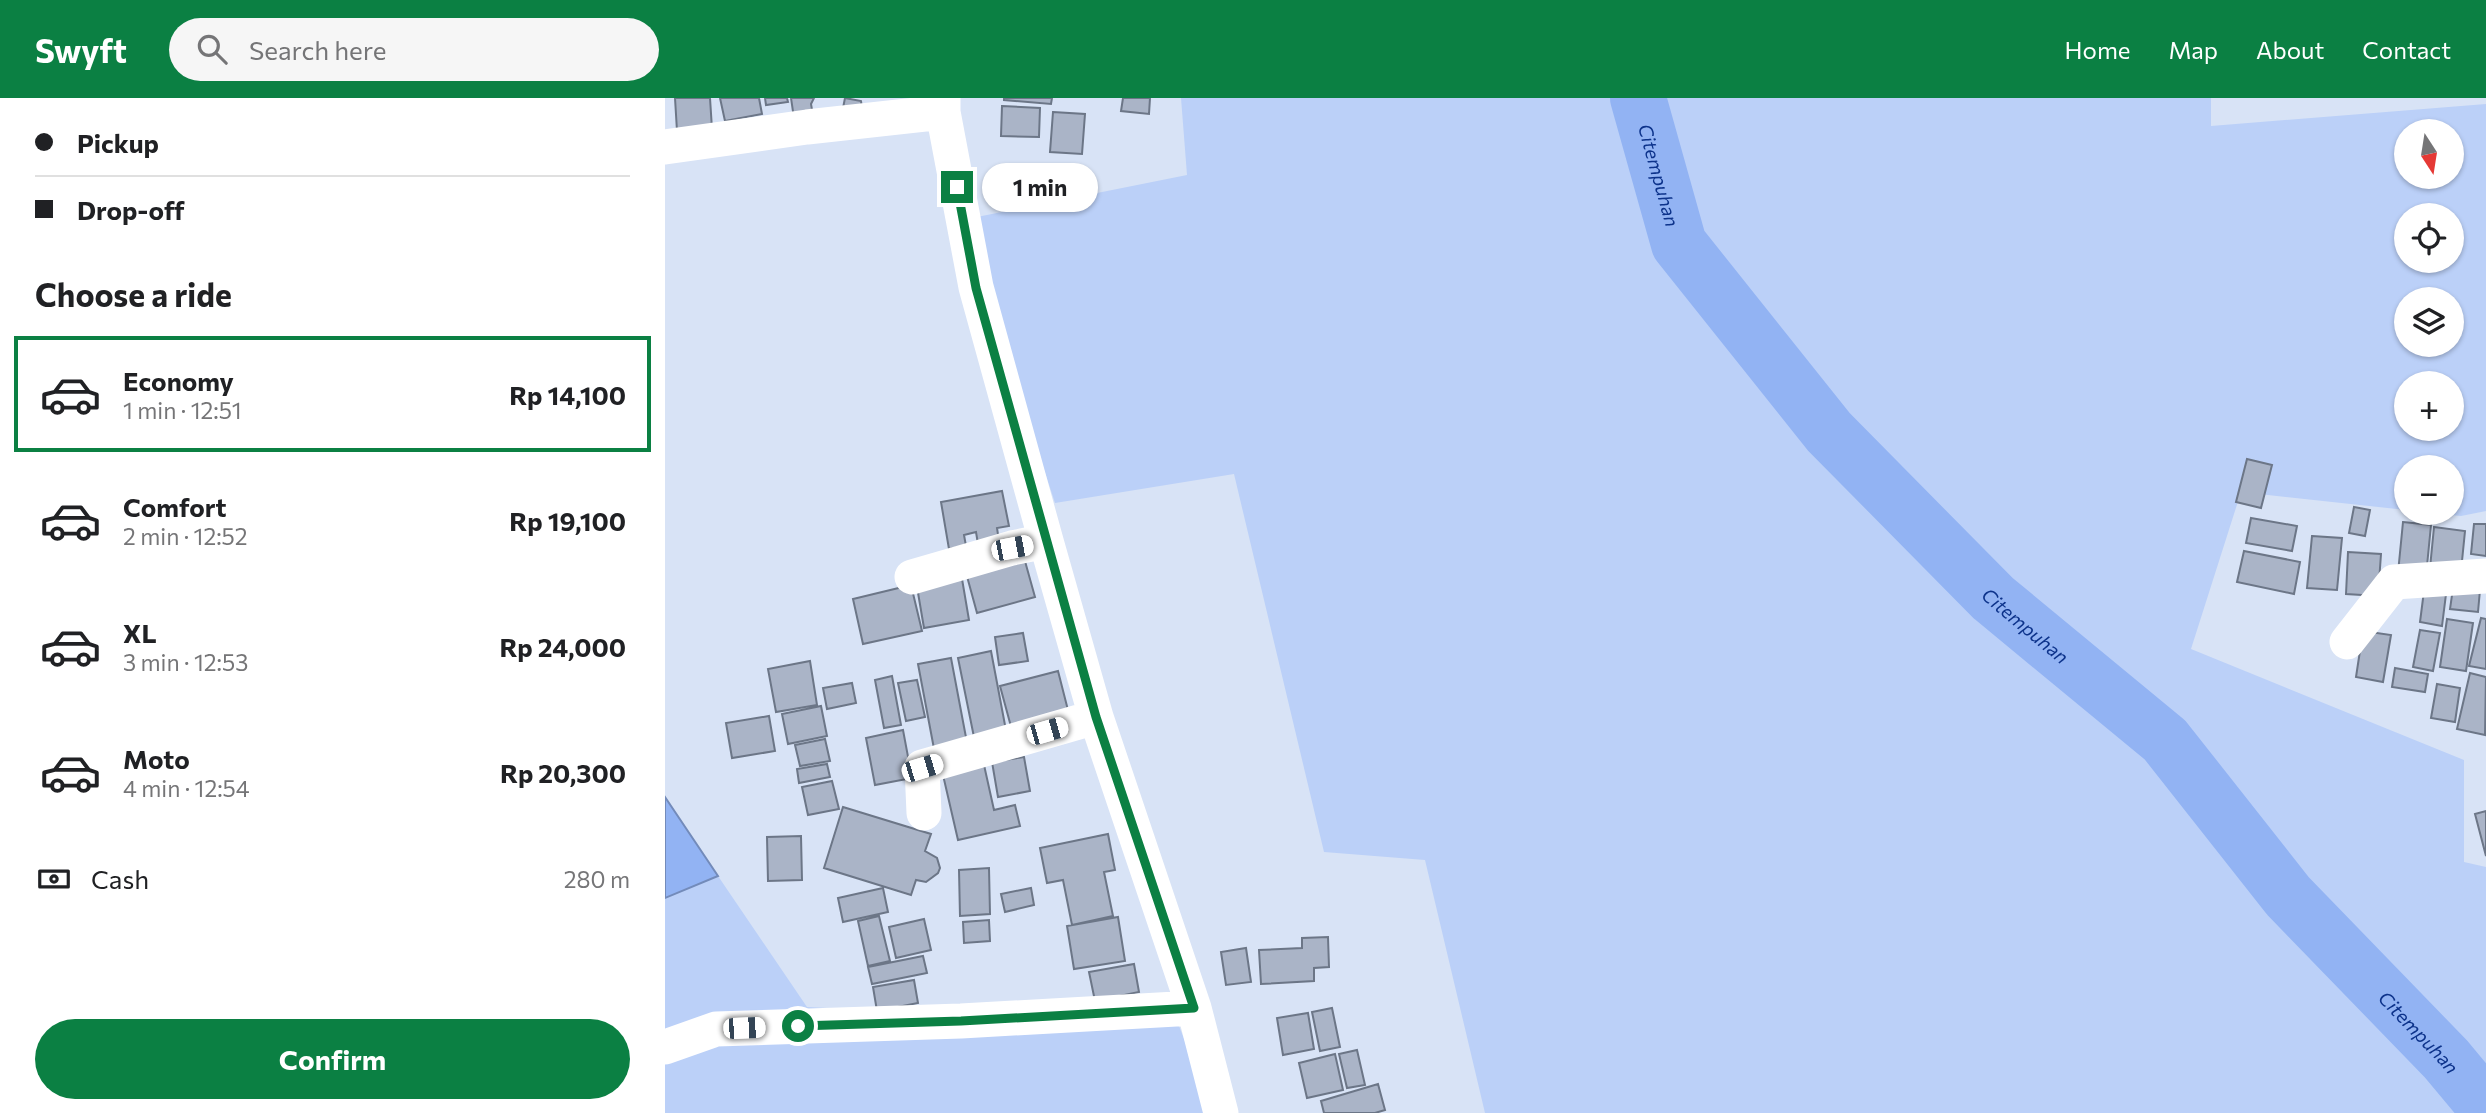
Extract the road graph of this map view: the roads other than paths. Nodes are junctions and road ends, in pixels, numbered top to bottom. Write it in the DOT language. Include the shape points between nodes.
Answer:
graph roads {
  1 [pos="943,105"];
  2 [pos="665,147"];
  3 [pos="1046,541"];
  4 [pos="2486,576"];
  5 [pos="912,578"];
  6 [pos="2347,642"];
  7 [pos="1096,717"];
  8 [pos="924,813"];
  9 [pos="1194,1008"];
  10 [pos="665,1047"];
  11 [pos="1221,1113"];
  1 -- 2 [label="street"];
  1 -- 3 [label="street" via="976,288"];
  3 -- 5 [label="street"];
  3 -- 7 [label="street"];
  4 -- 6 [label="street" via="2394,582"];
  7 -- 8 [label="street" via="922,768"];
  7 -- 9 [label="street"];
  9 -- 10 [label="street" via="716,1029"];
  9 -- 11 [label="street"];
}
